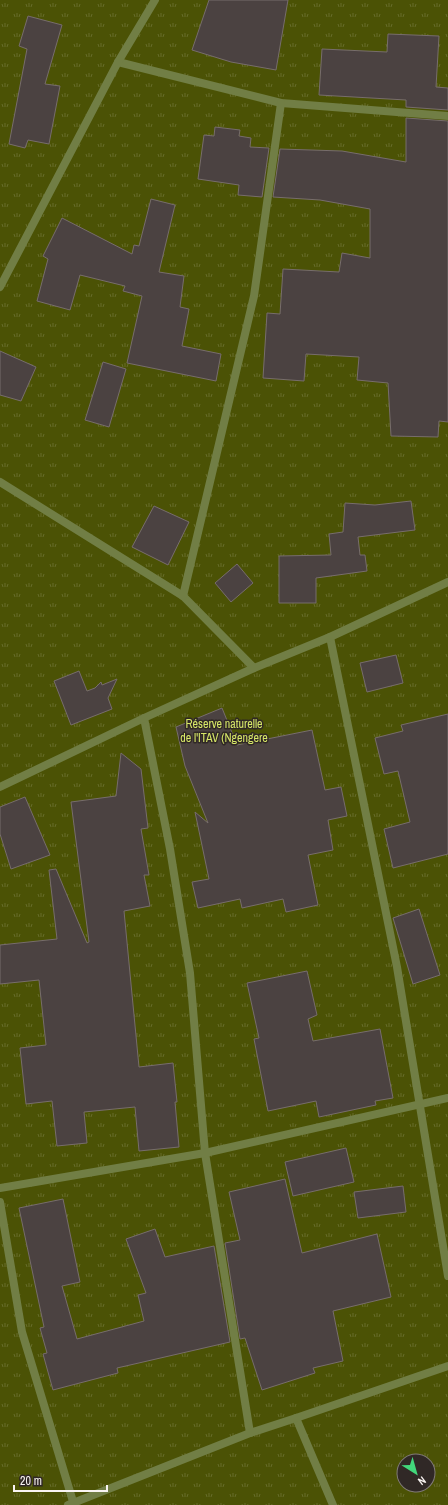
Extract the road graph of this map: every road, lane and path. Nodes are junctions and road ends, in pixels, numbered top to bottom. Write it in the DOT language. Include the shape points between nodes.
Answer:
graph roads {
  1 [pos="155,0"];
  2 [pos="118,62"];
  3 [pos="281,103"];
  4 [pos="448,116"];
  5 [pos="0,287"];
  6 [pos="0,482"];
  7 [pos="448,582"];
  8 [pos="183,596"];
  9 [pos="330,637"];
  10 [pos="254,668"];
  11 [pos="144,718"];
  12 [pos="0,787"];
  13 [pos="448,1098"];
  14 [pos="419,1105"];
  15 [pos="205,1153"];
  16 [pos="0,1188"];
  17 [pos="0,1202"];
  18 [pos="448,1276"];
  19 [pos="448,1366"];
  20 [pos="296,1418"];
  21 [pos="250,1433"];
  22 [pos="71,1504"];
  23 [pos="333,1505"];
  1 -- 2 [label="street"];
  2 -- 3 [label="street"];
  2 -- 5 [label="street"];
  3 -- 4 [label="street"];
  3 -- 8 [label="street" via="254,296"];
  6 -- 8 [label="street"];
  7 -- 9 [label="street"];
  8 -- 10 [label="street"];
  9 -- 10 [label="street"];
  9 -- 14 [label="street" via="397,967"];
  10 -- 11 [label="street"];
  11 -- 12 [label="street"];
  11 -- 15 [label="street" via="170,849 190,973"];
  13 -- 14 [label="street"];
  14 -- 15 [label="street"];
  14 -- 18 [label="street"];
  15 -- 16 [label="street"];
  15 -- 21 [label="street"];
  17 -- 22 [label="street" via="22,1332"];
  19 -- 20 [label="street"];
  20 -- 21 [label="street"];
  20 -- 23 [label="street"];
  21 -- 22 [label="street"];
}
